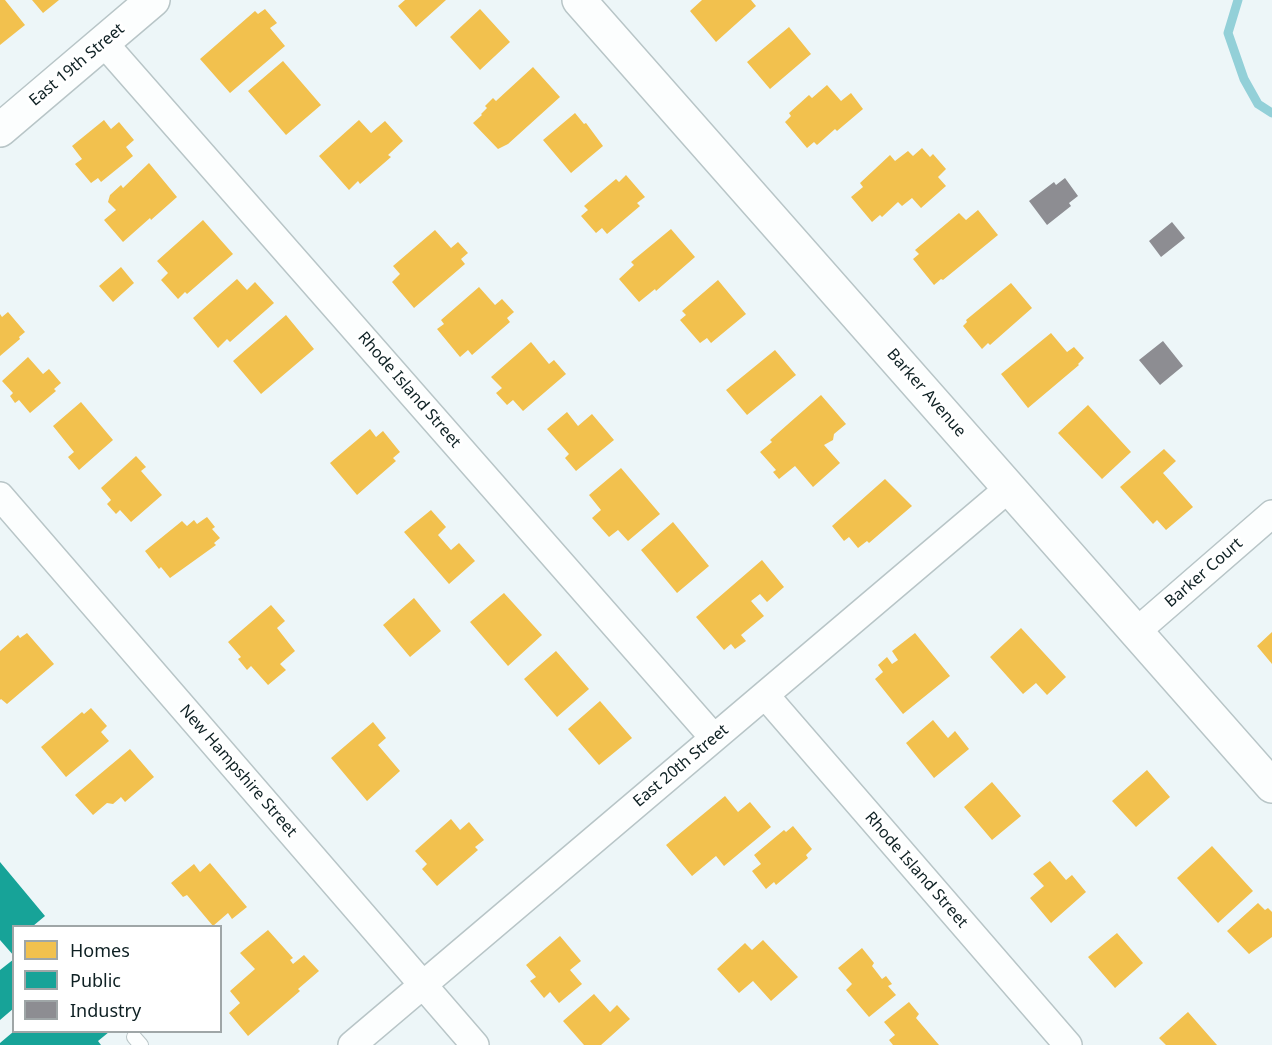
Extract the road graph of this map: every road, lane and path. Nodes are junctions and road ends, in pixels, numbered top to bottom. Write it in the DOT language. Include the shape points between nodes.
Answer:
graph roads {
  1 [pos="153,0"];
  2 [pos="579,0"];
  3 [pos="103,42"];
  4 [pos="0,130"];
  5 [pos="1009,488"];
  6 [pos="0,496"];
  7 [pos="1272,514"];
  8 [pos="1136,632"];
  9 [pos="765,695"];
  10 [pos="714,738"];
  11 [pos="1272,786"];
  12 [pos="423,985"];
  13 [pos="352,1045"];
  14 [pos="475,1045"];
  15 [pos="1068,1045"];
  1 -- 3 [label="street, East 19th Street"];
  2 -- 5 [label="street, Barker Avenue"];
  3 -- 4 [label="street, East 19th Street"];
  3 -- 10 [label="street, Rhode Island Street"];
  5 -- 8 [label="street, Barker Avenue"];
  5 -- 9 [label="street, East 20th Street"];
  6 -- 12 [label="street, New Hampshire Street"];
  7 -- 8 [label="street, Barker Court"];
  8 -- 11 [label="street, Barker Avenue"];
  9 -- 10 [label="street, East 20th Street"];
  9 -- 15 [label="street, Rhode Island Street"];
  10 -- 12 [label="street, East 20th Street"];
  12 -- 13 [label="street, East 20th Street"];
  12 -- 14 [label="street, New Hampshire Street"];
}
